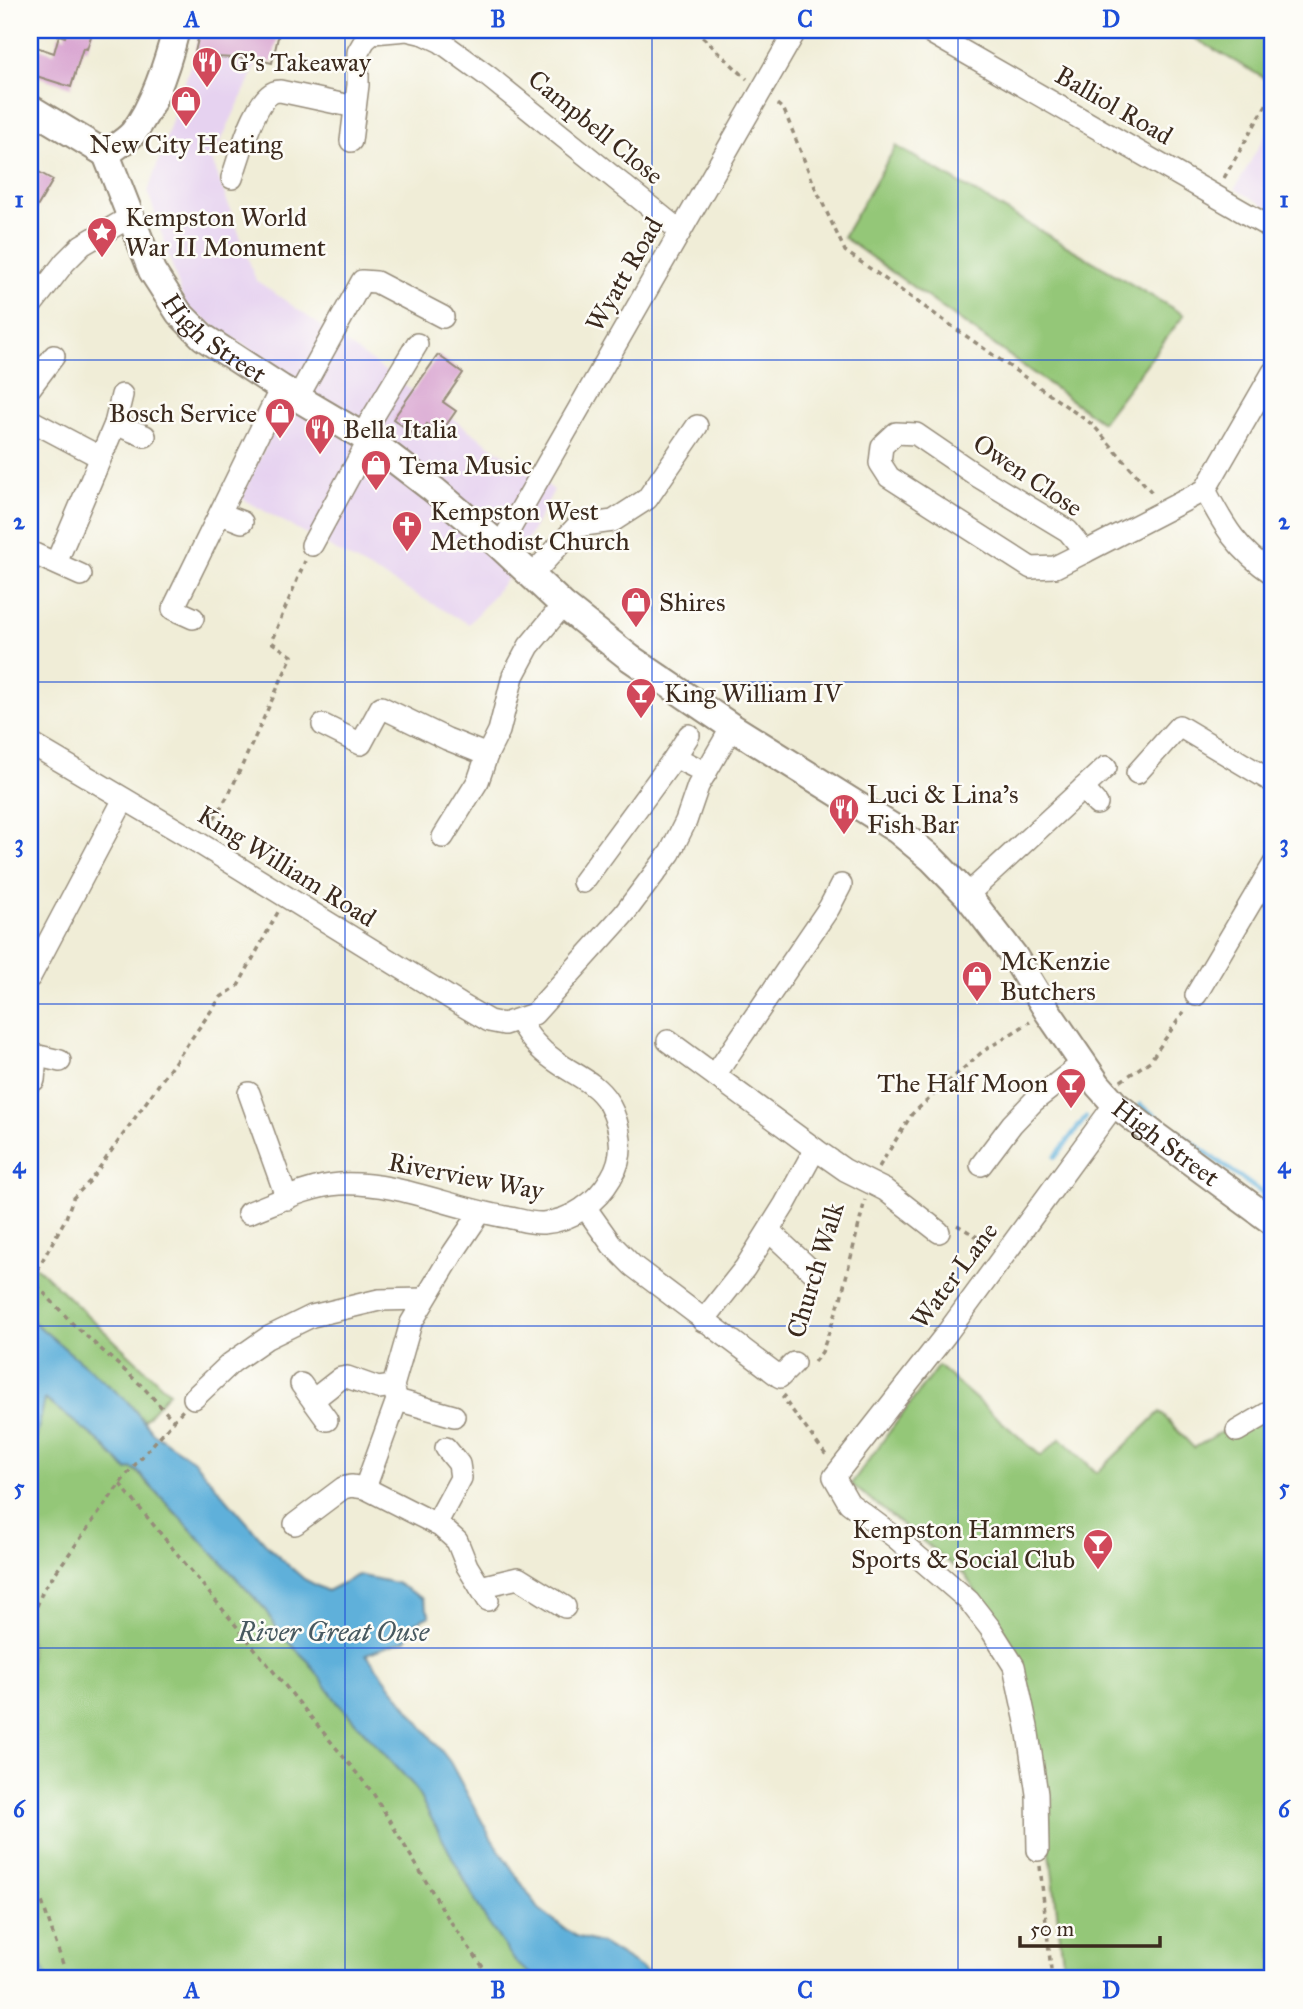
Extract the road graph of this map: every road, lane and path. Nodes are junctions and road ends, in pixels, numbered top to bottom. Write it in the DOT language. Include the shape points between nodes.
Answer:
graph roads {
  1 [pos="176,30"];
  2 [pos="695,30"];
  3 [pos="796,30"];
  4 [pos="926,30"];
  5 [pos="364,35"];
  6 [pos="440,37"];
  7 [pos="760,92"];
  8 [pos="1273,93"];
  9 [pos="355,107"];
  10 [pos="30,108"];
  11 [pos="351,142"];
  12 [pos="106,154"];
  13 [pos="232,178"];
  14 [pos="1214,195"];
  15 [pos="130,217"];
  16 [pos="1273,229"];
  17 [pos="681,232"];
  18 [pos="30,307"];
  19 [pos="443,317"];
  20 [pos="417,344"];
  21 [pos="54,356"];
  22 [pos="1273,372"];
  23 [pos="30,388"];
  24 [pos="289,393"];
  25 [pos="122,395"];
  26 [pos="30,420"];
  27 [pos="115,424"];
  28 [pos="696,426"];
  29 [pos="145,436"];
  30 [pos="365,438"];
  31 [pos="100,457"];
  32 [pos="1205,490"];
  33 [pos="1166,510"];
  34 [pos="221,513"];
  35 [pos="242,523"];
  36 [pos="312,545"];
  37 [pos="500,546"];
  38 [pos="30,552"];
  39 [pos="1085,552"];
  40 [pos="56,563"];
  41 [pos="1273,573"];
  42 [pos="81,575"];
  43 [pos="531,576"];
  44 [pos="563,605"];
  45 [pos="193,618"];
  46 [pos="323,725"];
  47 [pos="732,727"];
  48 [pos="689,735"];
  49 [pos="30,743"];
  50 [pos="487,755"];
  51 [pos="675,757"];
  52 [pos="1106,767"];
  53 [pos="706,773"];
  54 [pos="1137,773"];
  55 [pos="1273,782"];
  56 [pos="124,799"];
  57 [pos="443,836"];
  58 [pos="199,843"];
  59 [pos="1273,865"];
  60 [pos="583,882"];
  61 [pos="841,885"];
  62 [pos="967,895"];
  63 [pos="285,898"];
  64 [pos="30,976"];
  65 [pos="1196,995"];
  66 [pos="1048,1012"];
  67 [pos="519,1021"];
  68 [pos="668,1041"];
  69 [pos="33,1055"];
  70 [pos="60,1061"];
  71 [pos="1083,1063"];
  72 [pos="715,1075"];
  73 [pos="34,1080"];
  74 [pos="249,1093"];
  75 [pos="1107,1094"];
  76 [pos="815,1149"];
  77 [pos="981,1165"];
  78 [pos="872,1184"];
  79 [pos="287,1199"];
  80 [pos="585,1208"];
  81 [pos="248,1213"];
  82 [pos="480,1213"];
  83 [pos="1273,1222"];
  84 [pos="769,1231"];
  85 [pos="939,1232"];
  86 [pos="813,1272"];
  87 [pos="31,1279"];
  88 [pos="424,1299"];
  89 [pos="703,1321"];
  90 [pos="800,1366"];
  91 [pos="791,1389"];
  92 [pos="395,1393"];
  93 [pos="194,1398"];
  94 [pos="1273,1410"];
  95 [pos="454,1416"];
  96 [pos="327,1420"];
  97 [pos="1237,1431"];
  98 [pos="446,1448"];
  99 [pos="834,1477"];
  100 [pos="120,1484"];
  101 [pos="365,1488"];
  102 [pos="295,1524"];
  103 [pos="436,1524"];
  104 [pos="565,1607"];
  105 [pos="30,1625"];
  106 [pos="1038,1850"];
  107 [pos="30,1875"];
  108 [pos="68,1979"];
  109 [pos="494,1979"];
  110 [pos="1052,1979"];
  1 -- 12 [label="main road" via="148,107 132,134"];
  2 -- 7 [label="path"];
  3 -- 7 [label="street, Wyatt Road"];
  4 -- 14 [label="street, Balliol Road"];
  5 -- 6 [label="street, Campbell Close" via="407,30"];
  5 -- 9 [label="street" via="358,52"];
  6 -- 17 [label="street, Campbell Close"];
  7 -- 17 [label="street, Wyatt Road"];
  7 -- 33 [label="path" via="785,110 845,251 1093,425"];
  8 -- 14 [label="path"];
  9 -- 11 [label="street"];
  9 -- 13 [label="street" via="272,92 253,119"];
  10 -- 12 [label="main road"];
  12 -- 15 [label="main road, High Street"];
  14 -- 16 [label="street, Balliol Road"];
  15 -- 18 [label="street" via="82,245"];
  15 -- 24 [label="main road, High Street" via="152,271 179,313 203,337"];
  17 -- 37 [label="street, Wyatt Road"];
  19 -- 24 [label="street" via="376,282 362,281"];
  20 -- 30 [label="street"];
  21 -- 23 [label="street"];
  22 -- 32 [label="street"];
  24 -- 30 [label="main road, High Street"];
  24 -- 34 [label="street"];
  25 -- 27 [label="street"];
  26 -- 31 [label="street"];
  27 -- 29 [label="street"];
  27 -- 31 [label="street"];
  28 -- 43 [label="street" via="647,499 621,523 577,526"];
  30 -- 36 [label="street"];
  30 -- 37 [label="main road, High Street"];
  31 -- 40 [label="street"];
  32 -- 33 [label="street, Owen Close"];
  32 -- 41 [label="street" via="1231,538"];
  33 -- 39 [label="street, Owen Close"];
  34 -- 35 [label="street"];
  34 -- 45 [label="street" via="173,609"];
  36 -- 58 [label="path" via="271,642 292,656 230,792"];
  37 -- 43 [label="main road, High Street"];
  38 -- 40 [label="street"];
  39 -- 39 [label="street, Owen Close" via="1055,567 1031,568 889,477 880,463 882,446 896,433 916,434 1068,531"];
  40 -- 42 [label="street"];
  43 -- 44 [label="main road, High Street"];
  44 -- 47 [label="main road, High Street" via="630,658"];
  44 -- 50 [label="street" via="529,646 513,676 499,731"];
  46 -- 50 [label="street" via="360,744 381,707"];
  47 -- 53 [label="street"];
  47 -- 62 [label="main road, High Street" via="897,830"];
  48 -- 51 [label="street"];
  49 -- 56 [label="street, King William Road"];
  50 -- 57 [label="street" via="478,781"];
  51 -- 53 [label="street"];
  51 -- 60 [label="street"];
  52 -- 62 [label="street" via="1090,796"];
  53 -- 67 [label="street" via="670,853 624,914 534,1014"];
  54 -- 55 [label="street" via="1179,726"];
  56 -- 58 [label="street, King William Road"];
  56 -- 64 [label="street"];
  58 -- 63 [label="street, King William Road"];
  59 -- 65 [label="street"];
  61 -- 72 [label="street"];
  62 -- 66 [label="main road, High Street" via="1014,956"];
  63 -- 67 [label="street, King William Road" via="489,1021"];
  63 -- 87 [label="path" via="238,986 221,997 90,1181 73,1198"];
  65 -- 75 [label="path" via="1150,1061"];
  66 -- 71 [label="main road, High Street"];
  66 -- 78 [label="path, Church Walk" via="982,1052 912,1114"];
  67 -- 80 [label="street, Riverview Way" via="533,1044 607,1100 617,1122 621,1144 618,1167"];
  68 -- 72 [label="street"];
  69 -- 70 [label="street"];
  69 -- 73 [label="street"];
  71 -- 75 [label="main road, High Street"];
  71 -- 77 [label="street" via="1034,1101"];
  72 -- 76 [label="street"];
  74 -- 79 [label="street"];
  75 -- 83 [label="main road, High Street"];
  75 -- 99 [label="street, Water Lane" via="947,1333"];
  76 -- 78 [label="street"];
  76 -- 84 [label="street"];
  78 -- 85 [label="street"];
  78 -- 90 [label="path, Church Walk" via="822,1352"];
  79 -- 81 [label="street, Riverview Way"];
  79 -- 82 [label="street, Riverview Way" via="339,1184 377,1186"];
  80 -- 82 [label="street, Riverview Way" via="564,1219 541,1223"];
  80 -- 89 [label="street" via="633,1266"];
  82 -- 88 [label="street"];
  84 -- 86 [label="street"];
  84 -- 89 [label="street"];
  87 -- 100 [label="path" via="173,1420"];
  88 -- 92 [label="street" via="411,1324"];
  88 -- 93 [label="street" via="379,1300 312,1316 267,1338 231,1363"];
  89 -- 90 [label="street" via="780,1377"];
  91 -- 99 [label="path" via="783,1398 824,1449"];
  92 -- 95 [label="street"];
  92 -- 96 [label="street" via="347,1377 307,1392"];
  92 -- 101 [label="street"];
  94 -- 97 [label="street"];
  98 -- 103 [label="street" via="459,1464 461,1478"];
  99 -- 106 [label="street" via="849,1503 969,1601 1014,1665 1037,1794"];
  100 -- 105 [label="path" via="43,1590"];
  100 -- 109 [label="path" via="373,1793 448,1918"];
  101 -- 102 [label="street" via="343,1488"];
  101 -- 103 [label="street"];
  103 -- 104 [label="street" via="457,1541 484,1593 518,1578"];
  106 -- 110 [label="path"];
  107 -- 108 [label="path"];
}
